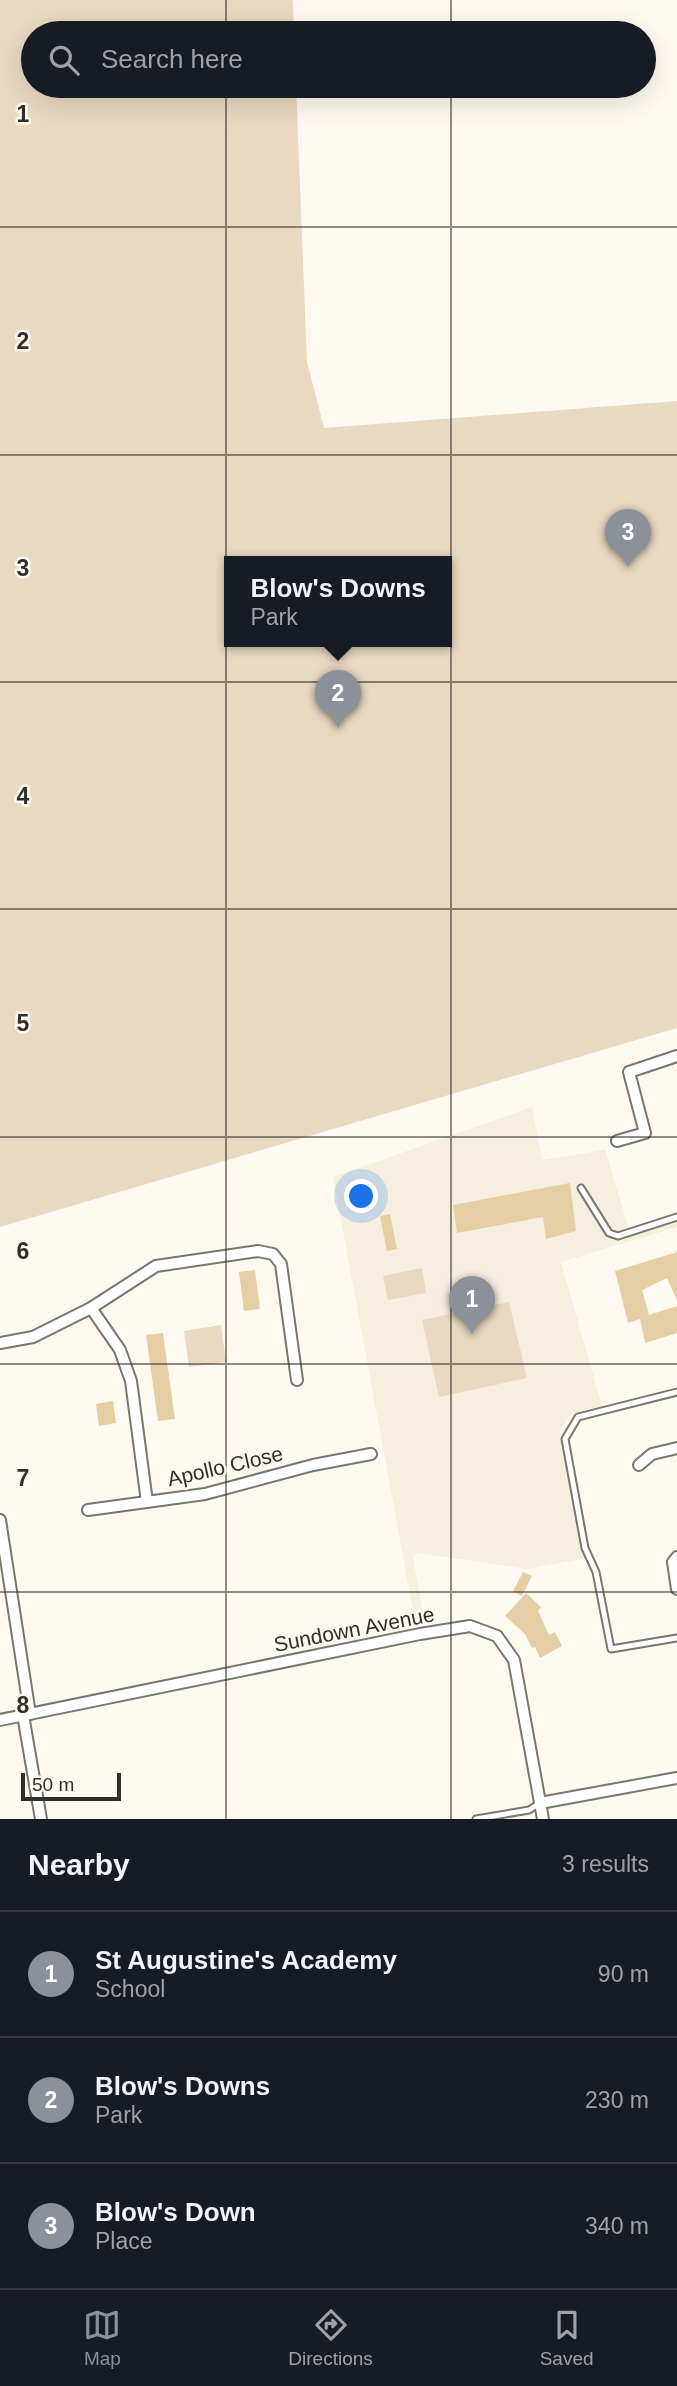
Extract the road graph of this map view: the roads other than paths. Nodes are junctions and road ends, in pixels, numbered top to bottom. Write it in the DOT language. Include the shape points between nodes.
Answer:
graph roads {
  1 [pos="677,1056"];
  2 [pos="617,1141"];
  3 [pos="581,1188"];
  4 [pos="677,1217"];
  5 [pos="91,1308"];
  6 [pos="0,1343"];
  7 [pos="297,1380"];
  8 [pos="677,1392"];
  9 [pos="677,1448"];
  10 [pos="370,1454"];
  11 [pos="639,1465"];
  12 [pos="146,1502"];
  13 [pos="88,1510"];
  14 [pos="0,1520"];
  15 [pos="677,1557"];
  16 [pos="677,1589"];
  17 [pos="677,1638"];
  18 [pos="26,1714"];
  19 [pos="0,1720"];
  20 [pos="677,1777"];
  21 [pos="540,1802"];
  22 [pos="41,1819"];
  23 [pos="477,1819"];
  24 [pos="543,1819"];
  1 -- 2 [label="street" via="629,1072 645,1133"];
  3 -- 4 [label="lane" via="609,1233 618,1236"];
  5 -- 6 [label="street" via="33,1337"];
  5 -- 7 [label="street" via="156,1266 258,1251 273,1254 281,1264"];
  5 -- 12 [label="street" via="120,1350 131,1381"];
  8 -- 17 [label="lane" via="578,1417 565,1439 585,1548 596,1572 611,1650"];
  9 -- 11 [label="street" via="652,1454"];
  10 -- 12 [label="street, Apollo Close" via="205,1494"];
  12 -- 13 [label="street, Apollo Close"];
  14 -- 18 [label="street"];
  15 -- 16 [label="street" via="673,1562"];
  18 -- 19 [label="street, Sundown Avenue"];
  18 -- 21 [label="street, Sundown Avenue" via="470,1626 497,1636 514,1660"];
  18 -- 22 [label="street"];
  20 -- 21 [label="street"];
  21 -- 23 [label="lane" via="529,1810"];
  21 -- 24 [label="street, Sundown Avenue"];
}
